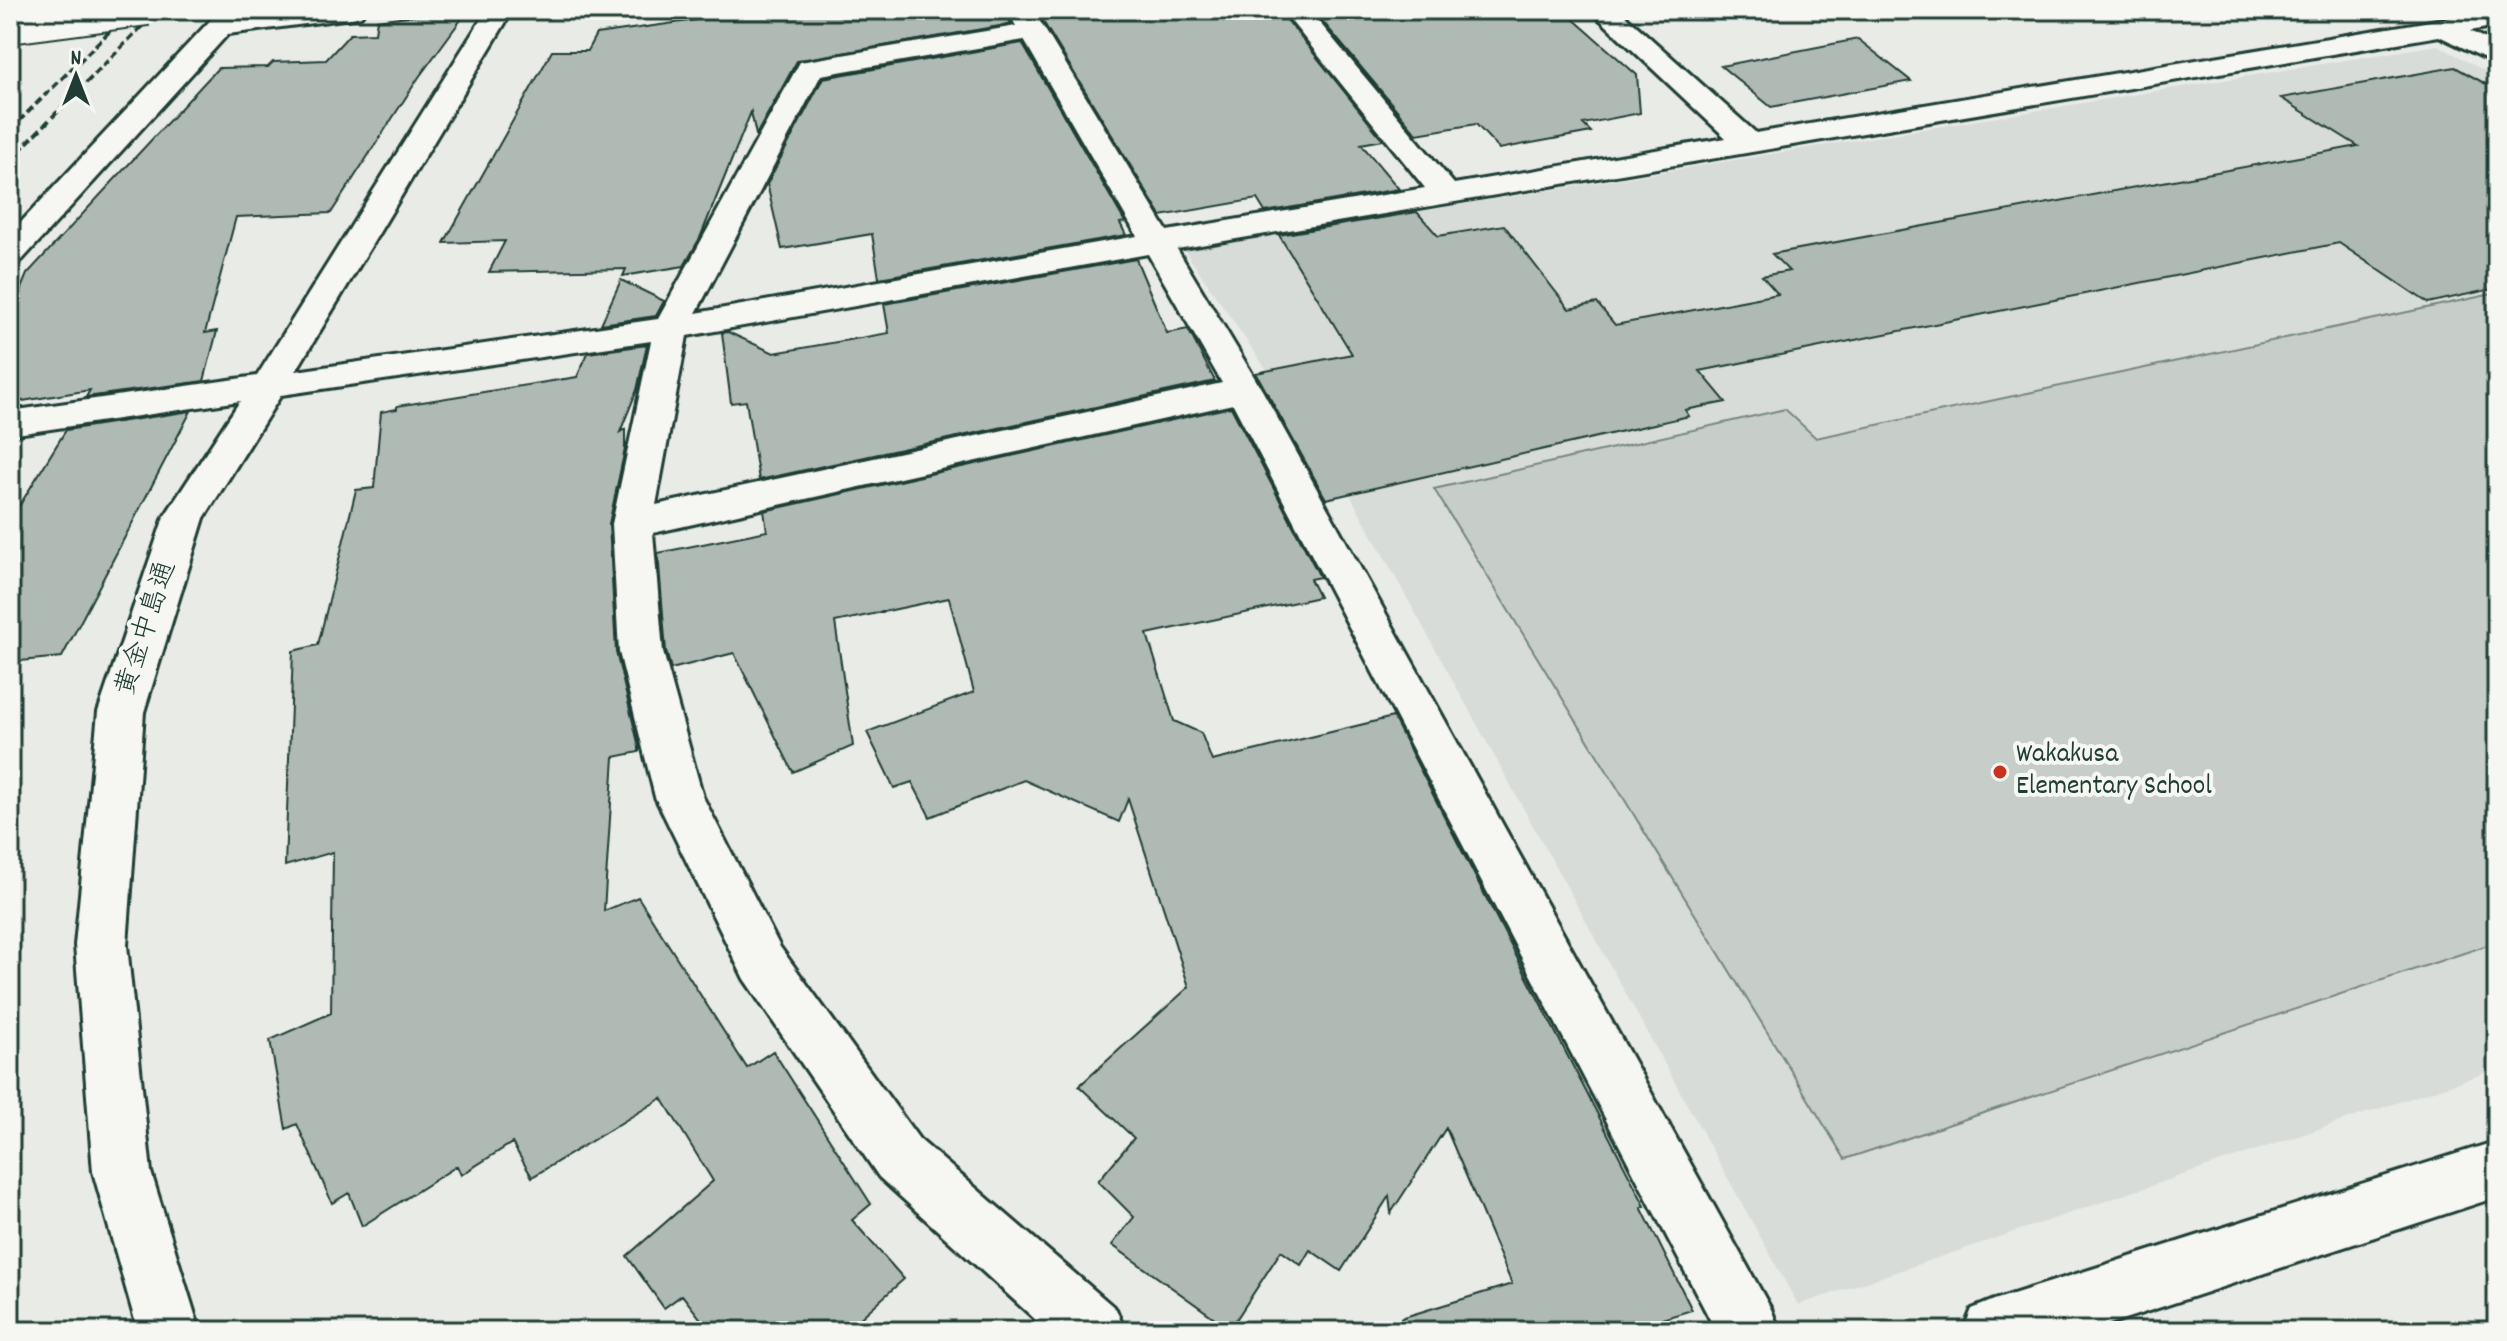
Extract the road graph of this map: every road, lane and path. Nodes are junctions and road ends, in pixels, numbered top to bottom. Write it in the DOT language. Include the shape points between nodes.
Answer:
graph roads {
  1 [pos="32,10"];
  2 [pos="148,10"];
  3 [pos="352,10"];
  4 [pos="500,10"];
  5 [pos="1295,10"];
  6 [pos="1603,10"];
  7 [pos="2497,18"];
  8 [pos="227,19"];
  9 [pos="1026,20"];
  10 [pos="2445,28"];
  11 [pos="10,29"];
  12 [pos="2497,56"];
  13 [pos="1749,143"];
  14 [pos="1447,195"];
  15 [pos="1156,243"];
  16 [pos="10,253"];
  17 [pos="671,328"];
  18 [pos="270,384"];
  19 [pos="1244,390"];
  20 [pos="10,423"];
  21 [pos="632,524"];
  22 [pos="2497,1169"];
  23 [pos="169,1331"];
  24 [pos="1094,1331"];
  25 [pos="1749,1331"];
  26 [pos="1994,1331"];
  1 -- 11 [label="street"];
  2 -- 11 [label="street, bridge"];
  3 -- 8 [label="street"];
  4 -- 18 [label="street, 黄金中島通"];
  5 -- 14 [label="street"];
  6 -- 13 [label="street"];
  7 -- 10 [label="street"];
  8 -- 16 [label="street"];
  9 -- 15 [label="street"];
  9 -- 17 [label="street" via="810,68"];
  10 -- 12 [label="street"];
  10 -- 13 [label="street"];
  13 -- 14 [label="street"];
  14 -- 15 [label="street"];
  15 -- 17 [label="street"];
  15 -- 19 [label="street"];
  17 -- 18 [label="street"];
  17 -- 21 [label="street"];
  18 -- 20 [label="street"];
  18 -- 23 [label="street, 黄金中島通" via="184,517 121,712 101,945 122,1172"];
  19 -- 21 [label="street"];
  19 -- 25 [label="street"];
  21 -- 24 [label="street" via="641,652 679,797 762,963 899,1158"];
  22 -- 26 [label="street"];
}
